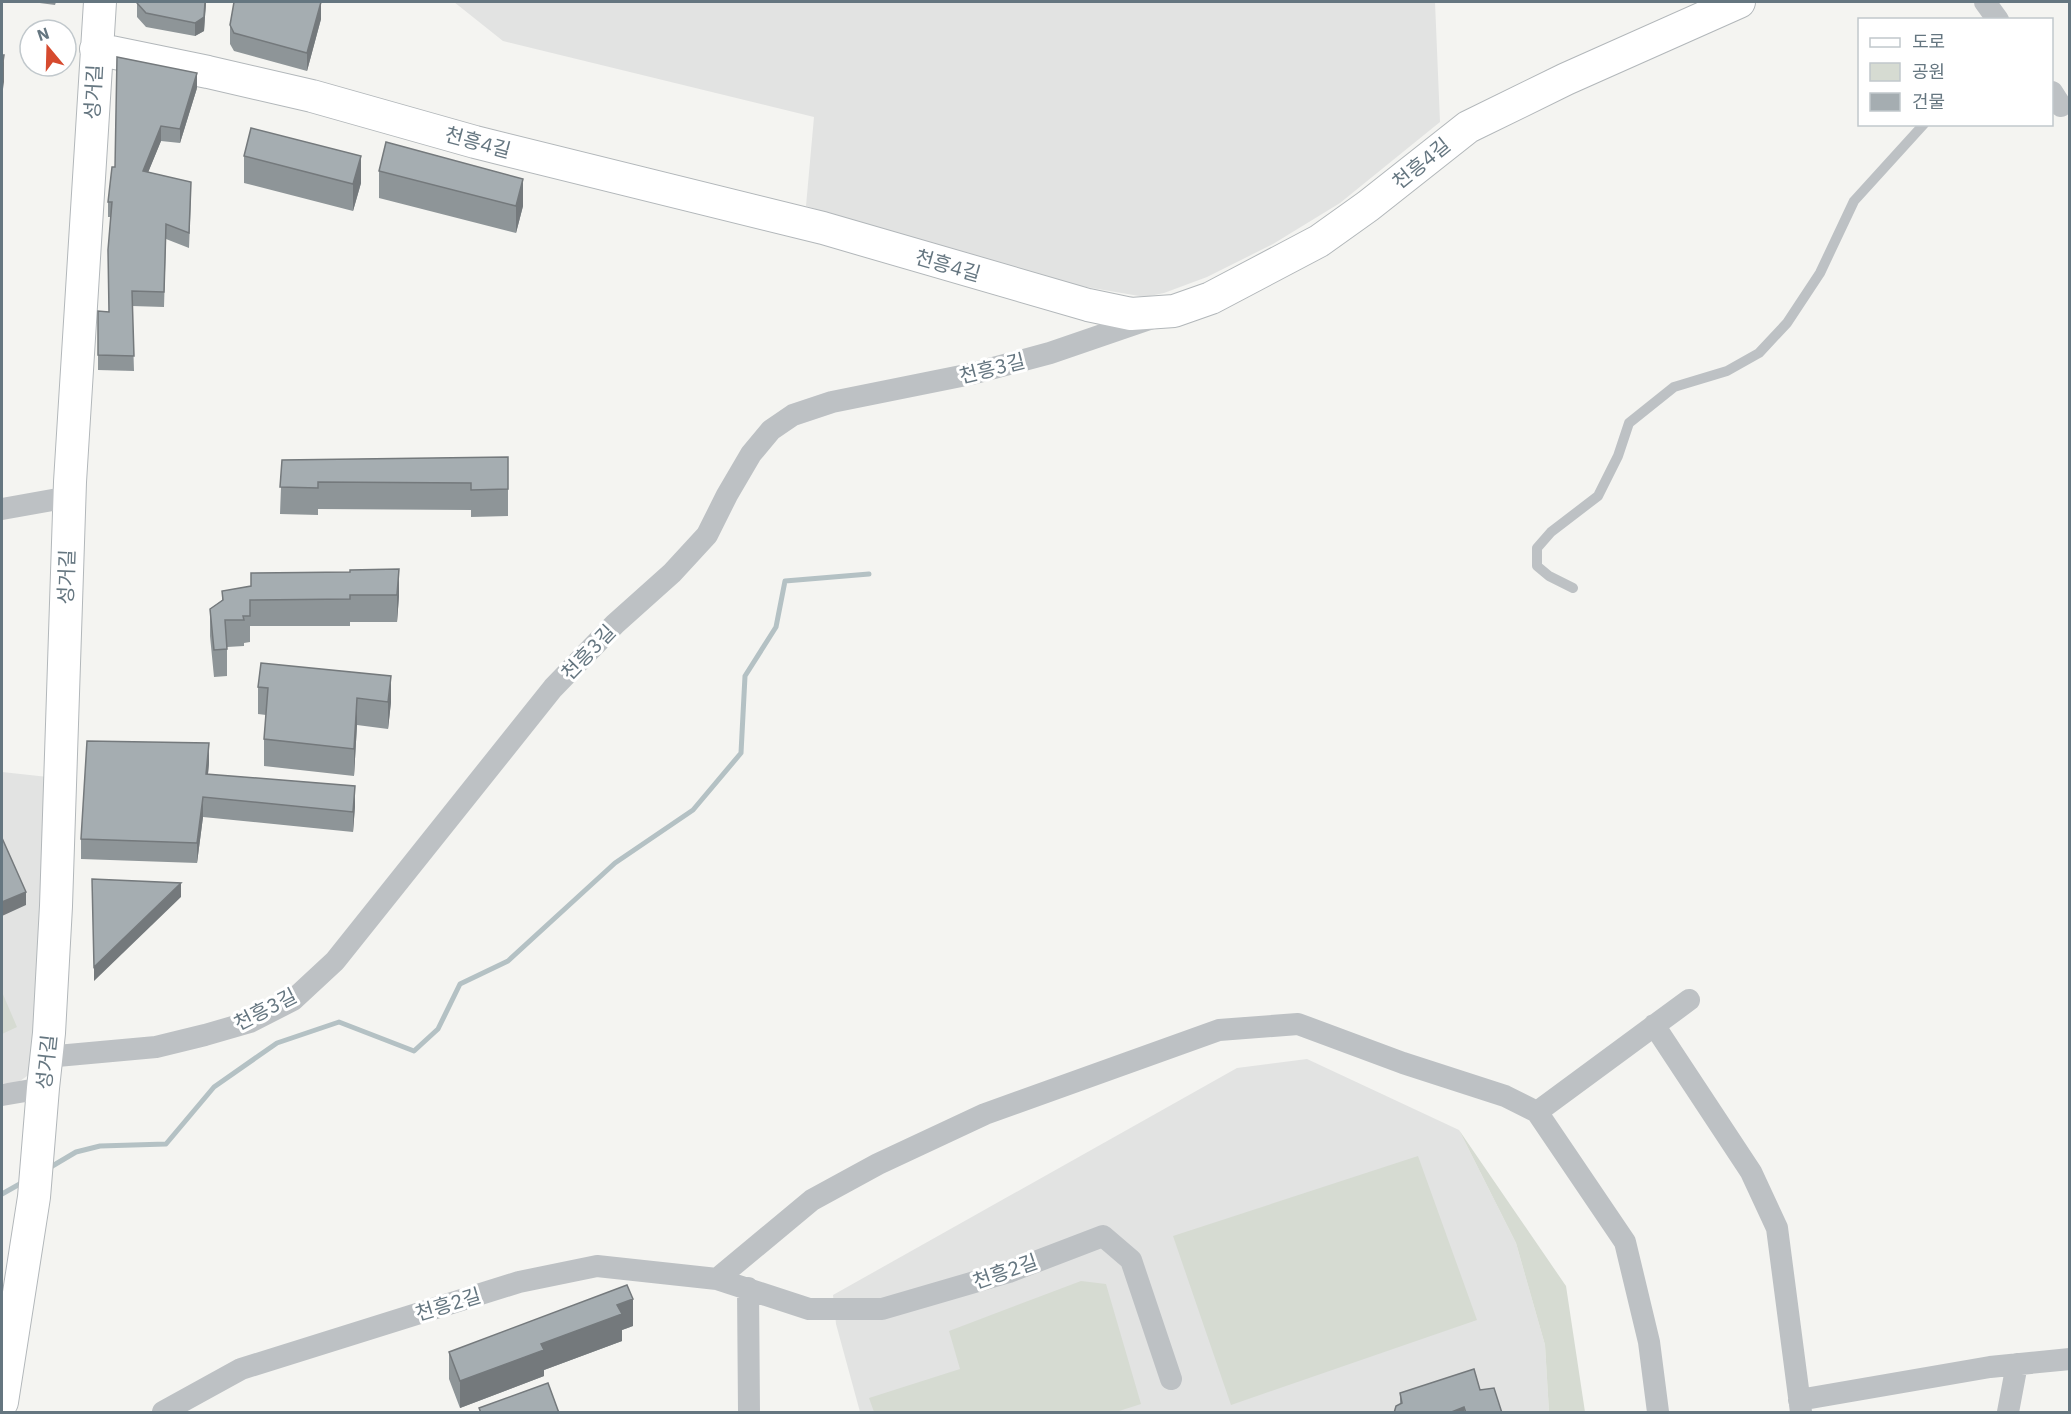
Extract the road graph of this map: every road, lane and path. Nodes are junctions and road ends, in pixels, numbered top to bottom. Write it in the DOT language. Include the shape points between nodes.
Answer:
graph roads {
  1 [pos="100,2"];
  2 [pos="1739,2"];
  3 [pos="1985,2"];
  4 [pos="1997,18"];
  5 [pos="96,49"];
  6 [pos="1922,126"];
  7 [pos="1174,311"];
  8 [pos="69,497"];
  9 [pos="2,509"];
  10 [pos="1573,588"];
  11 [pos="1689,1000"];
  12 [pos="1654,1025"];
  13 [pos="46,1057"];
  14 [pos="43,1088"];
  15 [pos="2,1095"];
  16 [pos="1537,1112"];
  17 [pos="717,1280"];
  18 [pos="748,1288"];
  19 [pos="2070,1359"];
  20 [pos="2017,1364"];
  21 [pos="1171,1379"];
  22 [pos="2,1402"];
  23 [pos="1800,1406"];
  24 [pos="163,1413"];
  25 [pos="749,1413"];
  26 [pos="1658,1413"];
  27 [pos="2008,1413"];
  1 -- 5 [label="street, 성거길"];
  2 -- 7 [label="street, 천흥4길" via="1468,127 1319,241 1211,298"];
  3 -- 4 [label="street"];
  5 -- 7 [label="street, 천흥4길" via="312,96 475,142 823,228 1088,305 1131,314"];
  5 -- 8 [label="street, 성거길"];
  6 -- 10 [label="lane" via="1854,201 1820,273 1787,323 1759,353 1727,371 1674,387 1629,423 1598,496 1551,532 1537,548 1538,566"];
  7 -- 13 [label="street, 천흥3길" via="1050,353 971,374 832,402 793,415 771,430 751,454 707,535 553,688 335,961 293,1000 250,1022 156,1047"];
  8 -- 9 [label="street"];
  8 -- 13 [label="street, 성거길" via="56,906"];
  11 -- 12 [label="street"];
  12 -- 16 [label="street"];
  12 -- 23 [label="street" via="1751,1172 1777,1228"];
  13 -- 14 [label="street, 성거길"];
  14 -- 15 [label="street"];
  14 -- 22 [label="street, 성거길" via="34,1197"];
  16 -- 17 [label="street" via="1505,1096 1403,1064 1298,1024 1219,1030 985,1114 878,1164 812,1200"];
  16 -- 26 [label="street" via="1625,1242 1649,1342"];
  17 -- 18 [label="street, 천흥2길"];
  17 -- 24 [label="street, 천흥2길" via="597,1266 519,1282 241,1369"];
  18 -- 21 [label="street, 천흥2길" via="809,1309 882,1309 1009,1272 1102,1236 1131,1260"];
  18 -- 25 [label="street"];
  19 -- 20 [label="street"];
  20 -- 23 [label="street"];
  20 -- 27 [label="street"];
}
